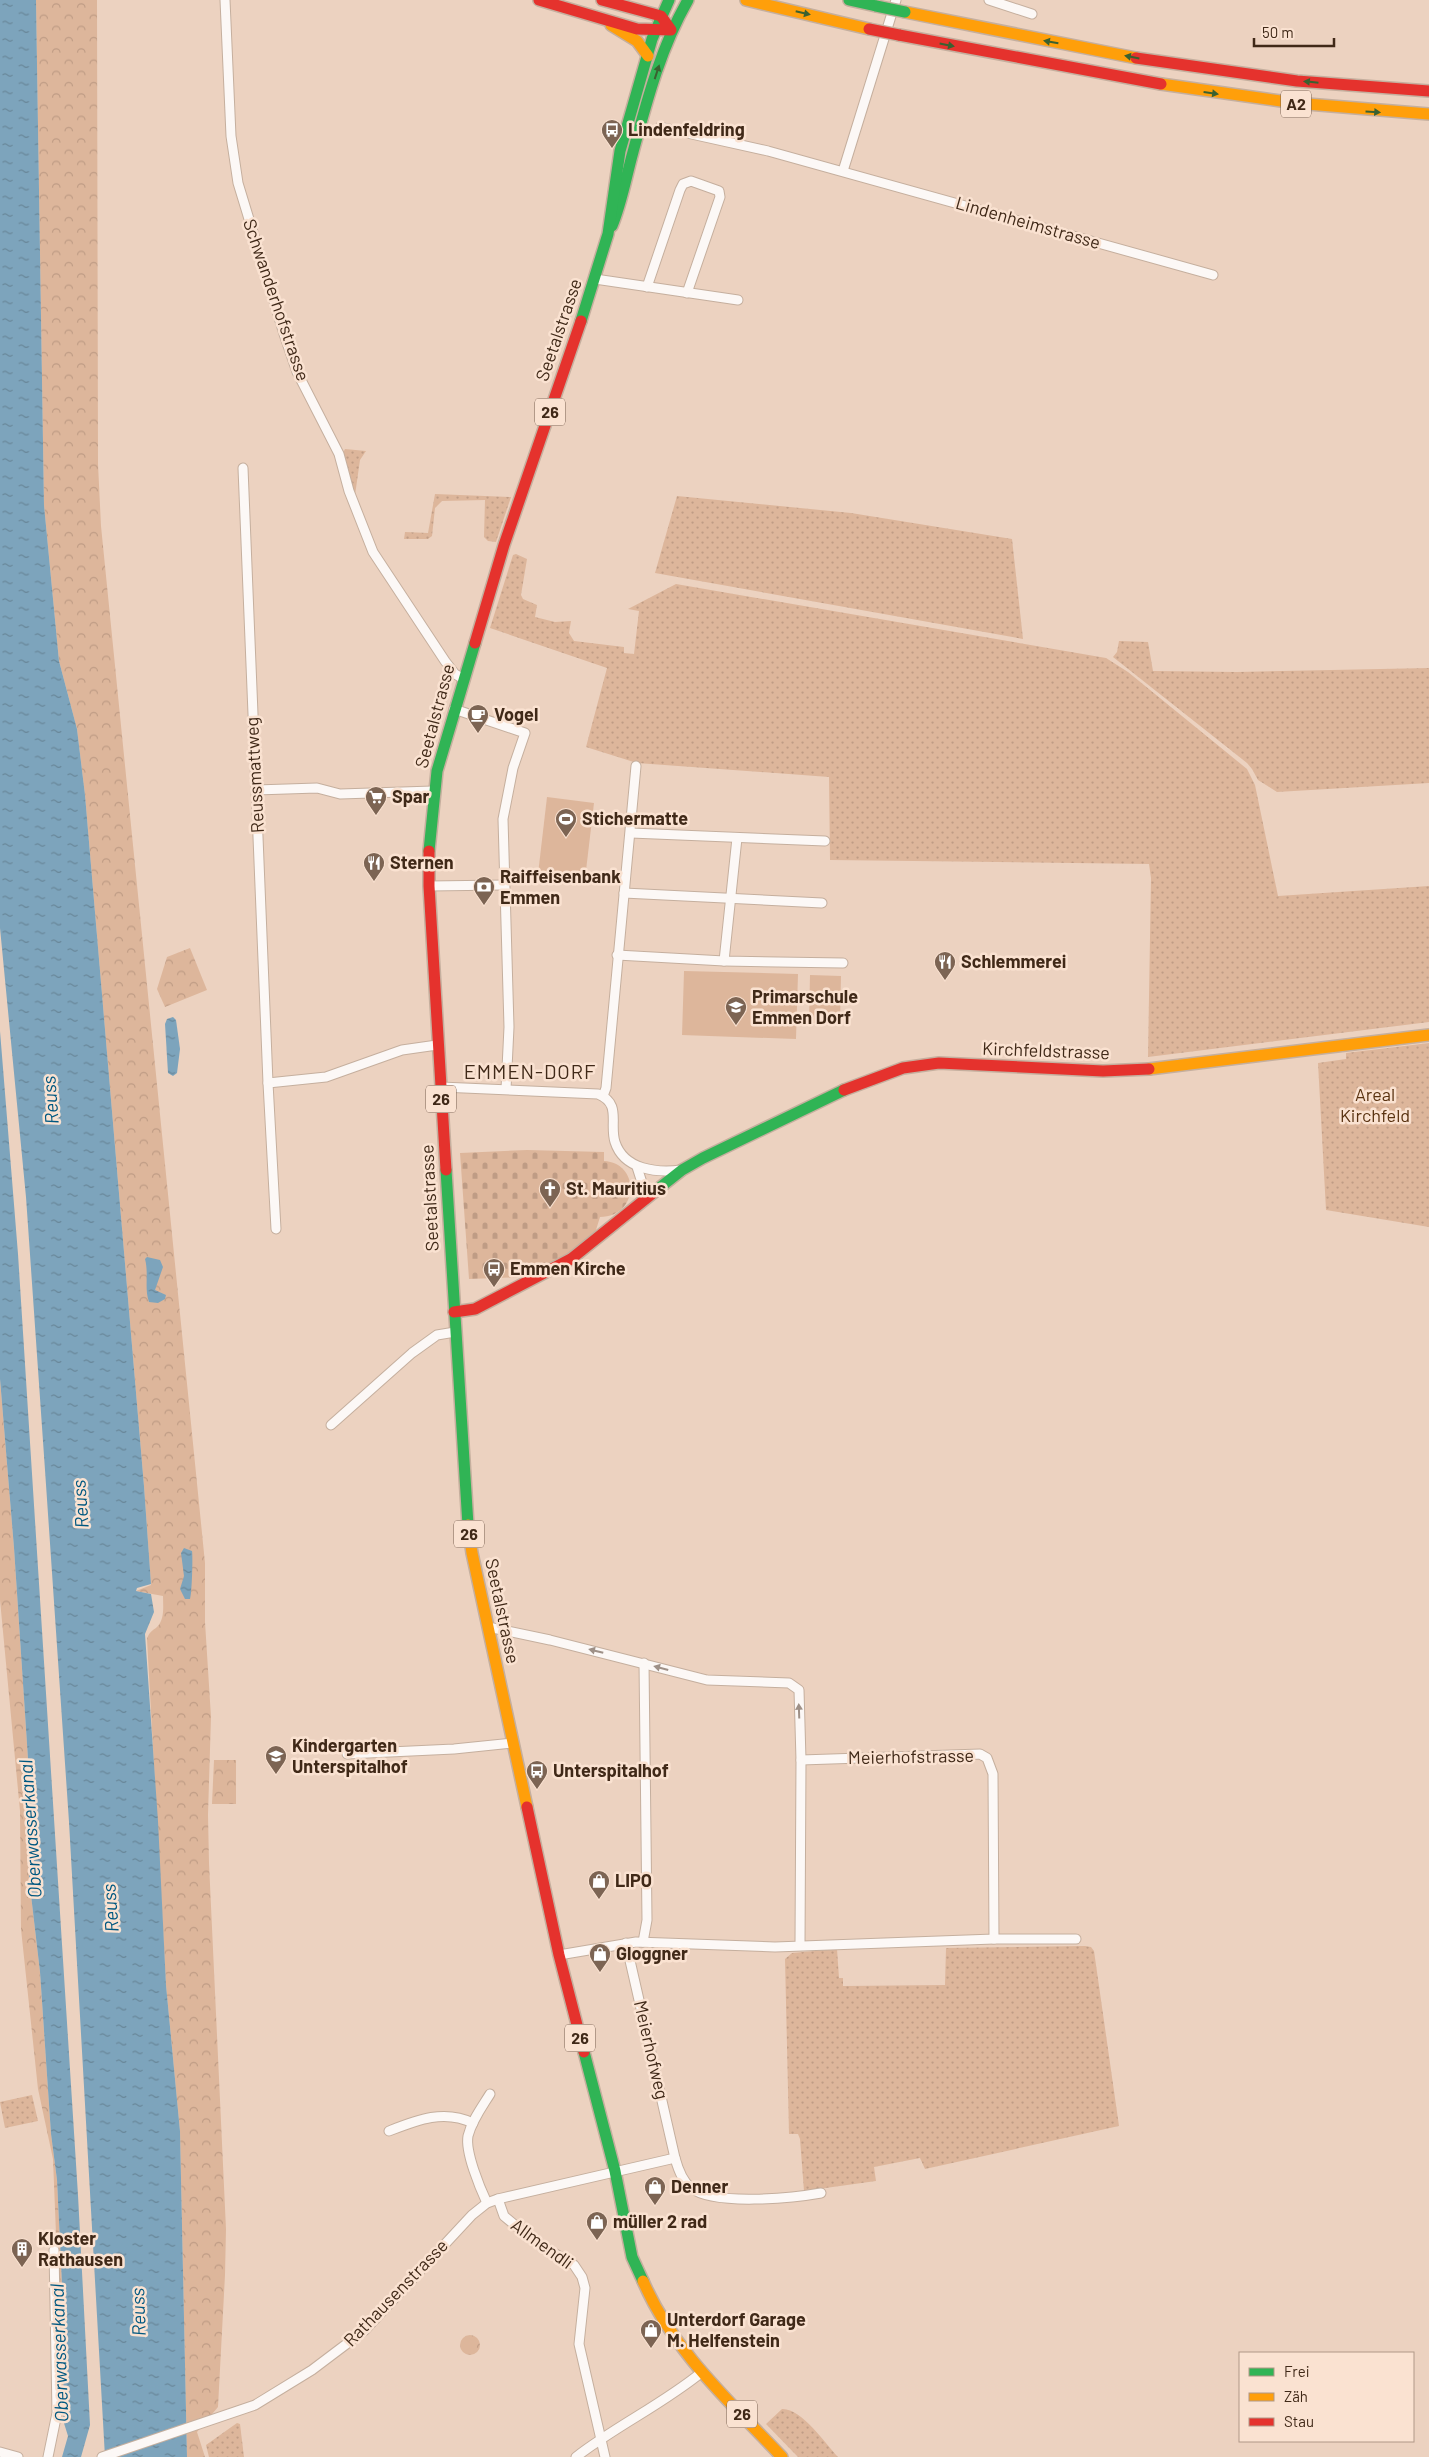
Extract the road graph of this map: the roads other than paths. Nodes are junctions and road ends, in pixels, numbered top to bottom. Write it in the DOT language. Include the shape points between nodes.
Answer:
graph roads {
  1 [pos="225,0"];
  2 [pos="539,0"];
  3 [pos="602,0"];
  4 [pos="668,0"];
  5 [pos="688,0"];
  6 [pos="849,0"];
  7 [pos="896,0"];
  8 [pos="990,0"];
  9 [pos="751,1"];
  10 [pos="1032,14"];
  11 [pos="661,16"];
  12 [pos="602,18"];
  13 [pos="671,30"];
  14 [pos="655,31"];
  15 [pos="648,56"];
  16 [pos="1429,91"];
  17 [pos="1429,114"];
  18 [pos="660,127"];
  19 [pos="843,171"];
  20 [pos="608,234"];
  21 [pos="1213,275"];
  22 [pos="595,279"];
  23 [pos="647,287"];
  24 [pos="688,293"];
  25 [pos="738,300"];
  26 [pos="243,468"];
  27 [pos="462,678"];
  28 [pos="454,709"];
  29 [pos="636,766"];
  30 [pos="256,790"];
  31 [pos="433,790"];
  32 [pos="631,833"];
  33 [pos="737,838"];
  34 [pos="825,841"];
  35 [pos="504,885"];
  36 [pos="429,886"];
  37 [pos="624,893"];
  38 [pos="731,900"];
  39 [pos="822,903"];
  40 [pos="617,955"];
  41 [pos="724,961"];
  42 [pos="843,963"];
  43 [pos="1429,1035"];
  44 [pos="437,1045"];
  45 [pos="268,1083"];
  46 [pos="440,1087"];
  47 [pos="506,1089"];
  48 [pos="603,1096"];
  49 [pos="637,1166"];
  50 [pos="682,1170"];
  51 [pos="644,1201"];
  52 [pos="276,1229"];
  53 [pos="454,1312"];
  54 [pos="455,1332"];
  55 [pos="331,1425"];
  56 [pos="488,1627"];
  57 [pos="644,1663"];
  58 [pos="512,1742"];
  59 [pos="347,1754"];
  60 [pos="801,1760"];
  61 [pos="994,1939"];
  62 [pos="1076,1939"];
  63 [pos="643,1942"];
  64 [pos="626,1943"];
  65 [pos="800,1944"];
  66 [pos="559,1954"];
  67 [pos="490,2094"];
  68 [pos="473,2123"];
  69 [pos="389,2130"];
  70 [pos="675,2158"];
  71 [pos="615,2171"];
  72 [pos="821,2193"];
  73 [pos="498,2199"];
  74 [pos="487,2203"];
  75 [pos="54,2250"];
  76 [pos="702,2372"];
  77 [pos="600,2438"];
  78 [pos="0,2452"];
  79 [pos="18,2457"];
  80 [pos="48,2457"];
  81 [pos="102,2457"];
  82 [pos="576,2457"];
  83 [pos="605,2457"];
  84 [pos="782,2457"];
  1 -- 27 [label="street, Schwanderhofstrasse" via="231,136 238,183 251,233 295,365 340,454 349,491 373,552 445,661"];
  2 -- 12 [label="main road"];
  3 -- 11 [label="main road"];
  4 -- 11 [label="main road, Seetalstrasse / 26"];
  5 -- 13 [label="main road, Seetalstrasse / 26"];
  16 -- 6 [label="main road, A2, one-way, bridge" via="1374,89 1166,64"];
  7 -- 19 [label="street"];
  8 -- 10 [label="street"];
  9 -- 17 [label="main road, A2, one-way, bridge" via="899,35 1163,86 1323,107"];
  11 -- 13 [label="main road"];
  11 -- 14 [label="main road, Seetalstrasse / 26"];
  12 -- 14 [label="main road"];
  12 -- 15 [label="main road" via="637,41"];
  13 -- 14 [label="main road"];
  20 -- 13 [label="main road, Seetalstrasse / 26, one-way" via="618,213"];
  14 -- 15 [label="main road, Seetalstrasse / 26"];
  15 -- 20 [label="main road, Seetalstrasse / 26" via="620,151"];
  18 -- 19 [label="street, Lindenheimstrasse"];
  19 -- 21 [label="street, Lindenheimstrasse"];
  20 -- 22 [label="main road, Seetalstrasse / 26"];
  22 -- 23 [label="street"];
  22 -- 27 [label="main road, Seetalstrasse / 26"];
  23 -- 24 [label="street"];
  23 -- 24 [label="street" via="680,190 691,181 715,188 720,196"];
  24 -- 25 [label="street"];
  26 -- 30 [label="street, Reussmattweg"];
  27 -- 28 [label="main road, Seetalstrasse / 26"];
  28 -- 31 [label="main road, Seetalstrasse / 26"];
  28 -- 35 [label="street" via="525,733 505,804 502,841"];
  29 -- 32 [label="street"];
  30 -- 31 [label="street" via="317,788 340,794"];
  30 -- 45 [label="street, Reussmattweg"];
  31 -- 36 [label="main road, Seetalstrasse / 26"];
  32 -- 33 [label="street"];
  32 -- 37 [label="street"];
  33 -- 34 [label="street"];
  33 -- 38 [label="street"];
  35 -- 36 [label="street"];
  35 -- 47 [label="street" via="509,1027"];
  36 -- 44 [label="main road, Seetalstrasse / 26"];
  37 -- 38 [label="street"];
  37 -- 40 [label="street"];
  38 -- 39 [label="street"];
  38 -- 41 [label="street"];
  40 -- 41 [label="street"];
  40 -- 48 [label="street"];
  41 -- 42 [label="street"];
  43 -- 50 [label="main road, Kirchfeldstrasse" via="1148,1070 929,1063 890,1073 834,1095"];
  44 -- 45 [label="street" via="402,1050 326,1076"];
  44 -- 46 [label="main road, Seetalstrasse / 26"];
  45 -- 52 [label="street, Reussmattweg"];
  46 -- 47 [label="street"];
  46 -- 53 [label="main road, Seetalstrasse / 26"];
  47 -- 48 [label="street"];
  48 -- 49 [label="street, Kirchfeldstrasse" via="614,1109 614,1134 618,1148"];
  49 -- 50 [label="street, Kirchfeldstrasse" via="661,1173"];
  49 -- 51 [label="street"];
  50 -- 51 [label="main road, Kirchfeldstrasse"];
  51 -- 53 [label="main road, Kirchfeldstrasse" via="571,1259 475,1309"];
  53 -- 54 [label="main road, Seetalstrasse / 26"];
  54 -- 55 [label="street" via="437,1335 412,1352"];
  54 -- 56 [label="main road, Seetalstrasse / 26" via="467,1518"];
  57 -- 56 [label="street, one-way"];
  56 -- 58 [label="main road, Seetalstrasse / 26"];
  60 -- 57 [label="street, one-way" via="798,1690 789,1683 707,1680"];
  57 -- 63 [label="street" via="647,1920"];
  58 -- 59 [label="street" via="454,1750"];
  58 -- 66 [label="main road, Seetalstrasse / 26"];
  60 -- 61 [label="street, Meierhofstrasse" via="980,1754 987,1758 993,1774"];
  60 -- 65 [label="street"];
  61 -- 62 [label="street"];
  61 -- 65 [label="street"];
  63 -- 64 [label="street"];
  63 -- 65 [label="street" via="775,1947"];
  64 -- 66 [label="street"];
  64 -- 70 [label="street, Meierhofweg"];
  66 -- 71 [label="main road, Seetalstrasse / 26"];
  67 -- 68 [label="street"];
  68 -- 69 [label="street" via="442,2115"];
  68 -- 74 [label="street" via="468,2134 468,2147"];
  70 -- 71 [label="street"];
  70 -- 72 [label="street" via="683,2180 708,2197 795,2197"];
  71 -- 73 [label="street, Rathausenstrasse"];
  71 -- 76 [label="main road, Seetalstrasse / 26" via="628,2246 649,2297 670,2334"];
  73 -- 74 [label="street, Rathausenstrasse"];
  73 -- 77 [label="street, Allmendli" via="504,2216 574,2265 582,2277 579,2344"];
  74 -- 81 [label="street, Rathausenstrasse" via="356,2339 263,2401"];
  75 -- 80 [label="street" via="57,2413"];
  76 -- 77 [label="street"];
  76 -- 84 [label="main road, Seetalstrasse / 26"];
  77 -- 82 [label="street"];
  77 -- 83 [label="street, Allmendli"];
  78 -- 79 [label="street"];
}
